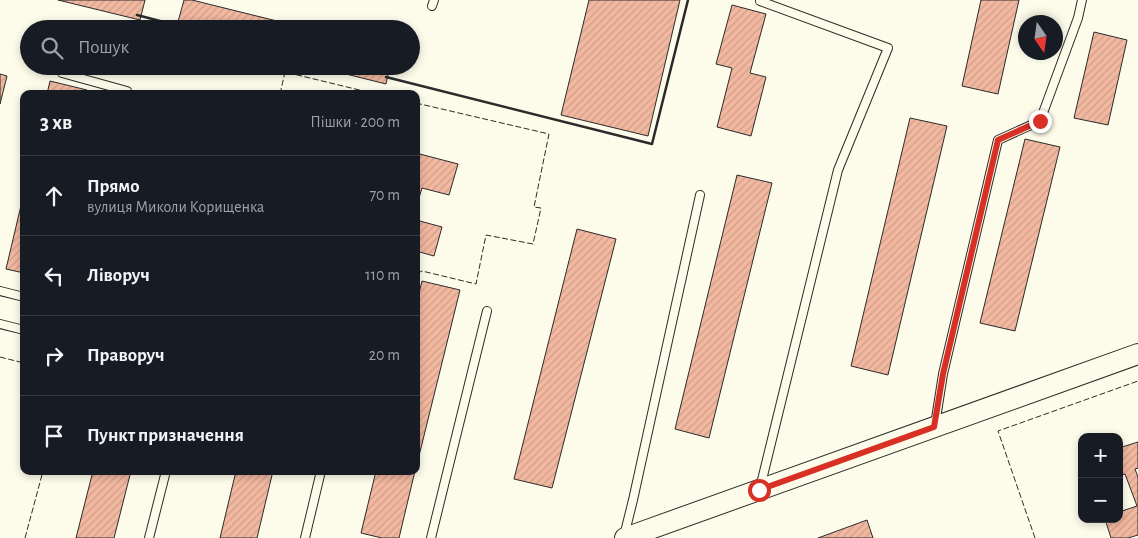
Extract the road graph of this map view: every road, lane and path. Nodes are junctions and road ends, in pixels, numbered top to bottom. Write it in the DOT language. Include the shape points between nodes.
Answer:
graph roads {
  1 [pos="760,0"];
  2 [pos="1082,0"];
  3 [pos="69,75"];
  4 [pos="123,90"];
  5 [pos="700,195"];
  6 [pos="0,291"];
  7 [pos="20,296"];
  8 [pos="487,311"];
  9 [pos="0,324"];
  10 [pos="20,329"];
  11 [pos="1138,354"];
  12 [pos="934,427"];
  13 [pos="165,475"];
  14 [pos="320,475"];
  15 [pos="759,490"];
  16 [pos="148,538"];
  17 [pos="305,538"];
  18 [pos="431,538"];
  19 [pos="624,538"];
  1 -- 15 [label="lane" via="888,48 838,170"];
  2 -- 12 [label="lane" via="1040,121 998,140 943,374"];
  3 -- 4 [label="lane"];
  5 -- 19 [label="lane"];
  6 -- 7 [label="lane"];
  8 -- 18 [label="lane"];
  9 -- 10 [label="lane"];
  11 -- 12 [label="street"];
  12 -- 15 [label="street"];
  13 -- 16 [label="lane"];
  14 -- 17 [label="lane"];
  15 -- 19 [label="street"];
}
